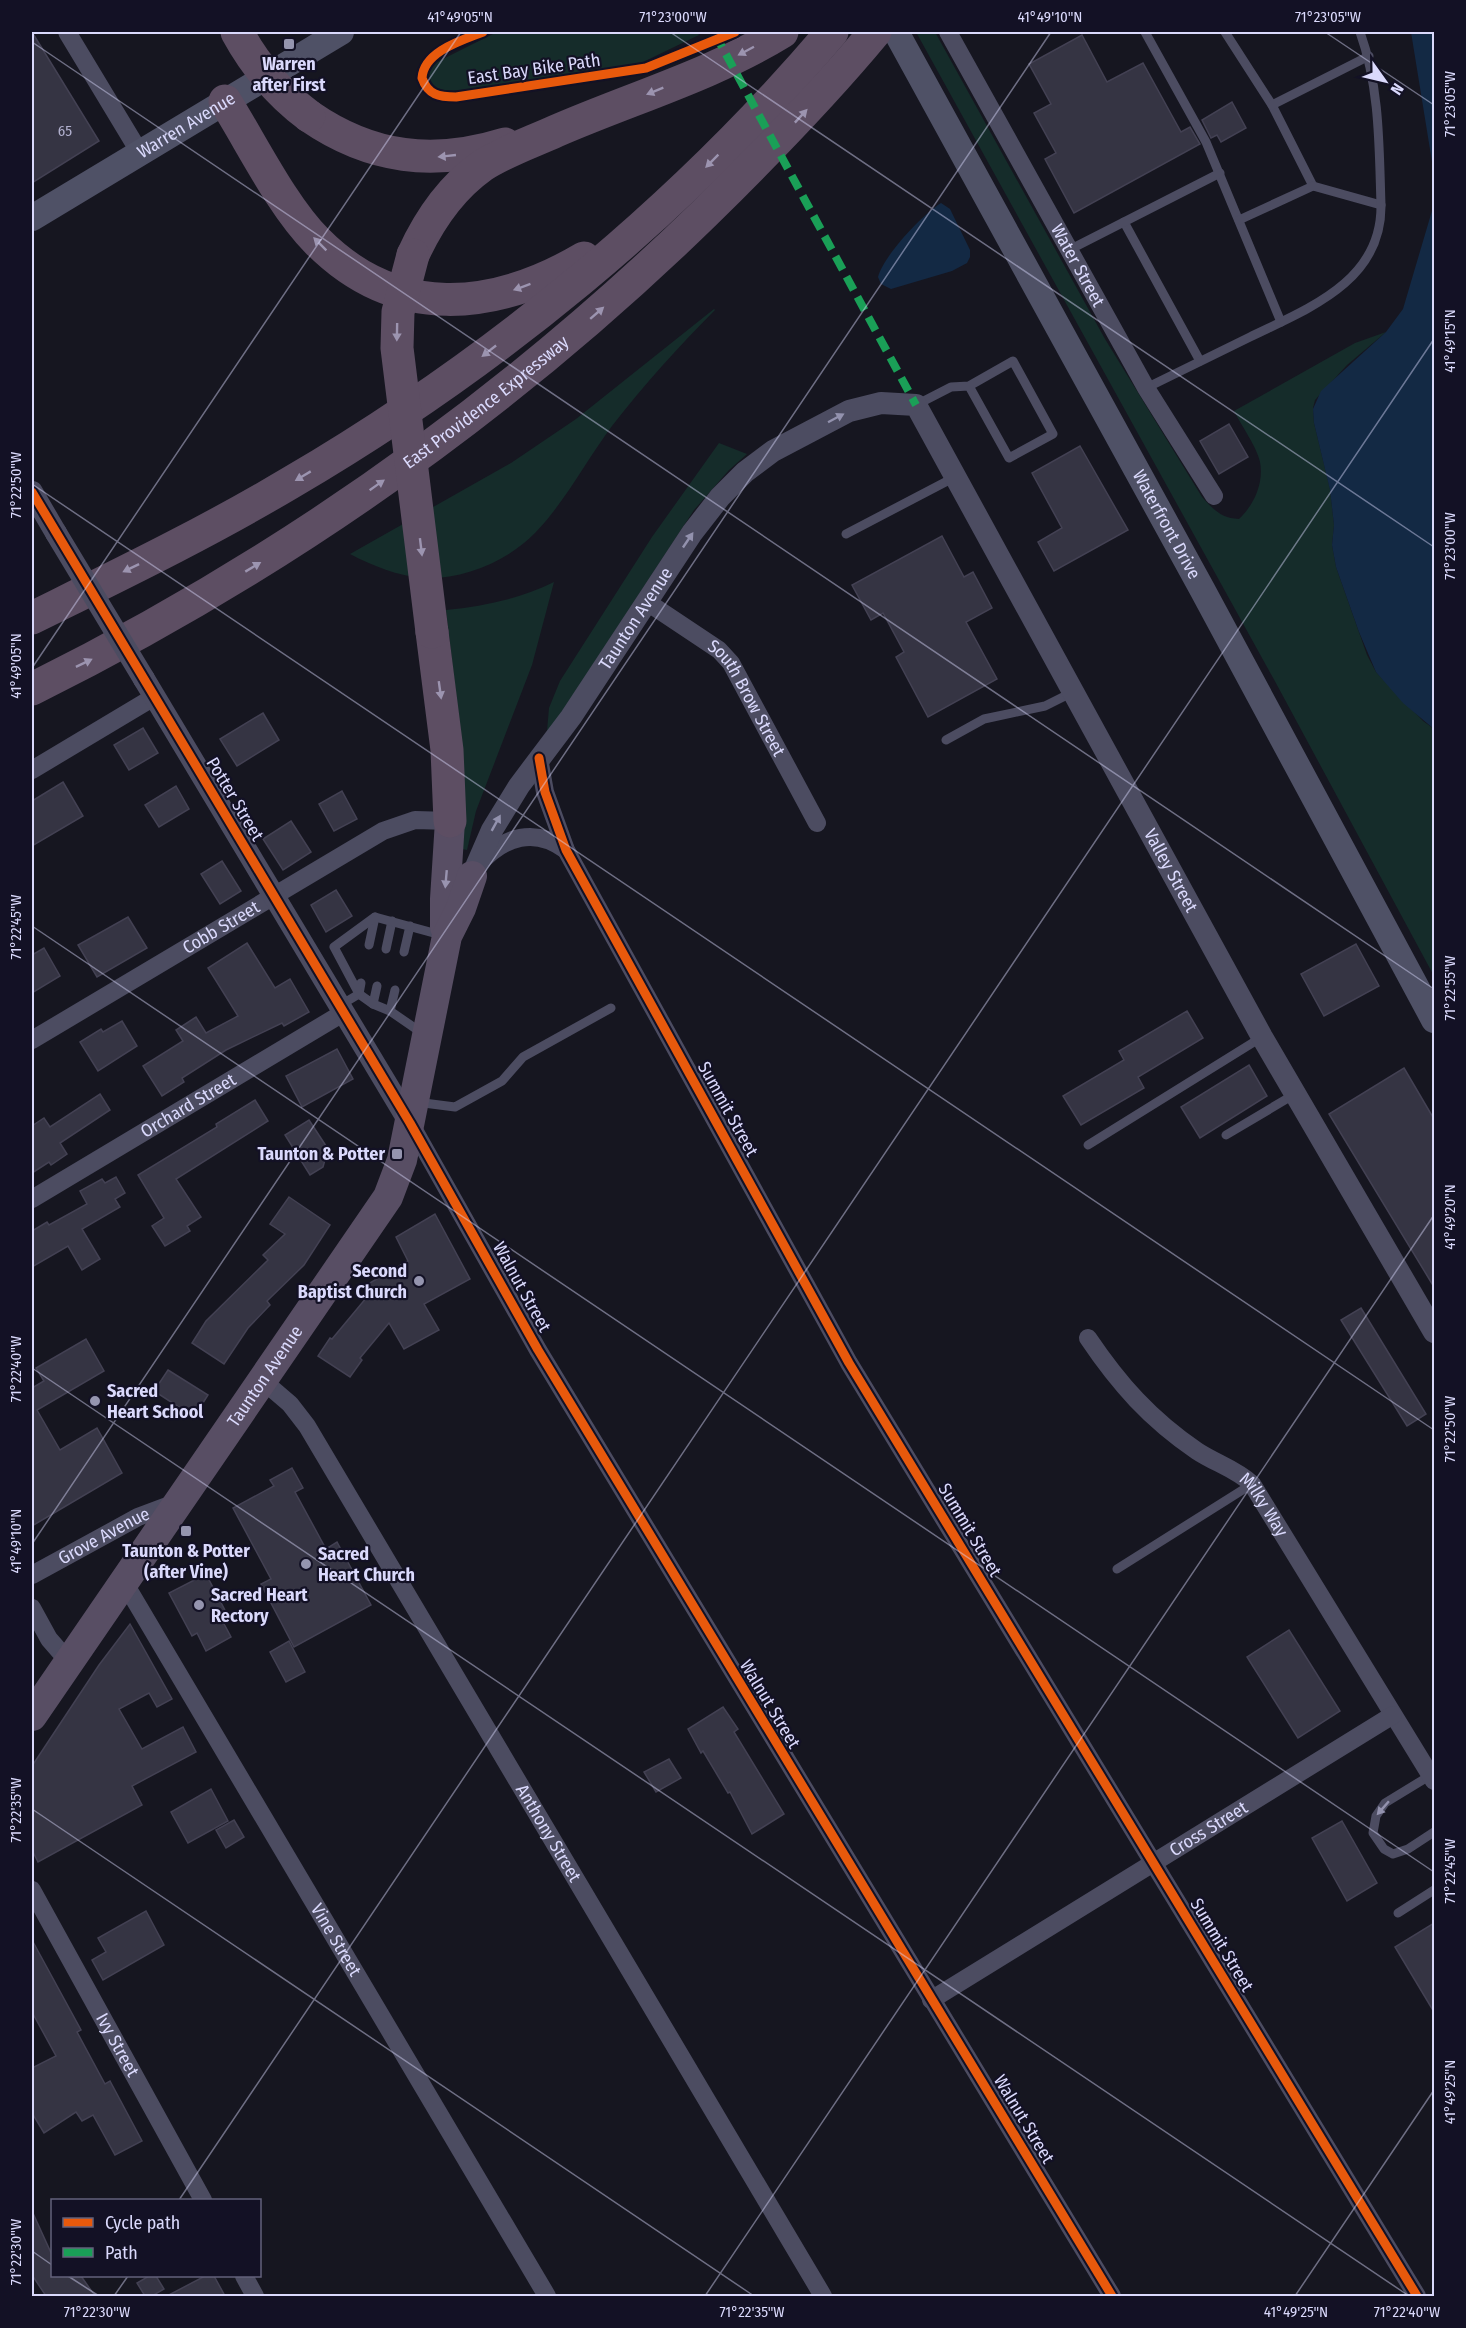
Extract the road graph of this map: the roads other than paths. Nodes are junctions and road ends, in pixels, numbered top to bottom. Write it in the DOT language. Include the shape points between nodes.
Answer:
graph roads {
  1 [pos="67,32"];
  2 [pos="237,32"];
  3 [pos="341,32"];
  4 [pos="782,32"];
  5 [pos="832,32"];
  6 [pos="875,32"];
  7 [pos="896,32"];
  8 [pos="948,32"];
  9 [pos="1145,32"];
  10 [pos="1225,32"];
  11 [pos="1360,32"];
  12 [pos="1369,56"];
  13 [pos="225,101"];
  14 [pos="1272,105"];
  15 [pos="584,119"];
  16 [pos="140,153"];
  17 [pos="1220,173"];
  18 [pos="1313,186"];
  19 [pos="679,192"];
  20 [pos="1381,205"];
  21 [pos="32,218"];
  22 [pos="1239,220"];
  23 [pos="1124,222"];
  24 [pos="1069,250"];
  25 [pos="1281,321"];
  26 [pos="1200,361"];
  27 [pos="969,386"];
  28 [pos="1146,388"];
  29 [pos="916,405"];
  30 [pos="955,477"];
  31 [pos="32,492"];
  32 [pos="1214,496"];
  33 [pos="846,534"];
  34 [pos="647,602"];
  35 [pos="32,618"];
  36 [pos="149,688"];
  37 [pos="32,689"];
  38 [pos="1073,692"];
  39 [pos="946,740"];
  40 [pos="539,758"];
  41 [pos="32,770"];
  42 [pos="450,821"];
  43 [pos="817,823"];
  44 [pos="566,850"];
  45 [pos="472,876"];
  46 [pos="273,896"];
  47 [pos="375,917"];
  48 [pos="392,921"];
  49 [pos="410,926"];
  50 [pos="447,936"];
  51 [pos="369,945"];
  52 [pos="386,949"];
  53 [pos="404,952"];
  54 [pos="361,983"];
  55 [pos="377,986"];
  56 [pos="395,990"];
  57 [pos="359,994"];
  58 [pos="373,1004"];
  59 [pos="611,1008"];
  60 [pos="341,1009"];
  61 [pos="390,1011"];
  62 [pos="1434,1020"];
  63 [pos="427,1037"];
  64 [pos="1262,1037"];
  65 [pos="32,1040"];
  66 [pos="1295,1094"];
  67 [pos="412,1112"];
  68 [pos="1226,1135"];
  69 [pos="1088,1145"];
  70 [pos="32,1199"];
  71 [pos="1434,1332"];
  72 [pos="1088,1338"];
  73 [pos="262,1380"];
  74 [pos="1252,1484"];
  75 [pos="180,1501"];
  76 [pos="1118,1569"];
  77 [pos="32,1575"];
  78 [pos="124,1582"];
  79 [pos="32,1608"];
  80 [pos="69,1662"];
  81 [pos="1393,1715"];
  82 [pos="32,1716"];
  83 [pos="1433,1778"];
  84 [pos="1434,1832"];
  85 [pos="1153,1863"];
  86 [pos="32,1890"];
  87 [pos="1434,1890"];
  88 [pos="1398,1913"];
  89 [pos="931,2000"];
  90 [pos="201,2199"];
  91 [pos="245,2277"];
  92 [pos="255,2296"];
  93 [pos="547,2296"];
  94 [pos="823,2296"];
  95 [pos="1112,2296"];
  96 [pos="1417,2296"];
  1 -- 16 [label="street"];
  15 -- 2 [label="highway, one-way, bridge" via="484,150 428,157 369,147 336,133 286,97 265,75"];
  3 -- 13 [label="main road, Warren Avenue"];
  4 -- 15 [label="highway, one-way" via="710,70"];
  5 -- 19 [label="highway, East Providence Expressway, one-way"];
  37 -- 6 [label="highway, East Providence Expressway, one-way" via="101,655 283,548 392,475 517,381 670,246 805,112"];
  7 -- 62 [label="main road, Waterfront Drive"];
  8 -- 24 [label="street, Water Street"];
  9 -- 17 [label="lane" via="1197,123"];
  10 -- 14 [label="lane"];
  11 -- 12 [label="lane"];
  12 -- 14 [label="lane"];
  12 -- 20 [label="lane" via="1377,102"];
  13 -- 16 [label="main road, Warren Avenue"];
  19 -- 13 [label="highway, one-way" via="600,249 530,285 480,299 417,297 362,276 316,241 285,200"];
  14 -- 18 [label="lane"];
  15 -- 42 [label="highway, one-way, bridge" via="482,166 453,192 421,237 398,312 397,348 447,750"];
  16 -- 21 [label="main road, Warren Avenue"];
  17 -- 22 [label="lane"];
  17 -- 23 [label="lane"];
  18 -- 20 [label="lane"];
  18 -- 22 [label="lane"];
  19 -- 35 [label="highway, East Providence Expressway, one-way" via="530,319 452,379 359,442 224,521"];
  20 -- 25 [label="lane" via="1378,235 1354,274 1328,297"];
  22 -- 25 [label="lane"];
  23 -- 24 [label="lane"];
  23 -- 26 [label="lane"];
  24 -- 28 [label="street, Water Street"];
  25 -- 26 [label="lane"];
  26 -- 28 [label="lane"];
  27 -- 27 [label="lane" via="1009,459 1053,434 1013,361"];
  27 -- 29 [label="lane" via="951,387"];
  28 -- 32 [label="street, Water Street"];
  29 -- 30 [label="street, Valley Street"];
  34 -- 29 [label="street, Taunton Avenue, one-way" via="720,497 759,462 858,407 881,403"];
  30 -- 33 [label="lane"];
  30 -- 38 [label="street, Valley Street"];
  31 -- 36 [label="street, Potter Street, bridge"];
  34 -- 40 [label="street, Taunton Avenue"];
  34 -- 43 [label="street, South Brow Street" via="732,663"];
  36 -- 41 [label="street"];
  36 -- 46 [label="street, Potter Street"];
  38 -- 39 [label="lane" via="1045,706 984,719"];
  38 -- 64 [label="street, Valley Street"];
  40 -- 44 [label="street, Summit Street" via="545,792"];
  45 -- 40 [label="street, Taunton Avenue, one-way" via="500,816"];
  42 -- 46 [label="street, Cobb Street" via="415,820 394,825"];
  42 -- 50 [label="highway, Taunton Avenue, one-way"];
  44 -- 45 [label="street" via="550,840 520,837 492,851"];
  44 -- 85 [label="street, Summit Street" via="845,1354"];
  45 -- 50 [label="highway, Taunton Avenue"];
  46 -- 60 [label="street, Potter Street"];
  46 -- 65 [label="street, Cobb Street"];
  47 -- 48 [label="lane"];
  47 -- 51 [label="lane"];
  47 -- 57 [label="lane" via="334,947"];
  48 -- 49 [label="lane"];
  48 -- 52 [label="lane"];
  49 -- 50 [label="lane"];
  49 -- 53 [label="lane"];
  50 -- 63 [label="highway, Taunton Avenue"];
  54 -- 57 [label="lane"];
  55 -- 58 [label="lane"];
  56 -- 61 [label="lane"];
  57 -- 58 [label="lane"];
  57 -- 60 [label="lane"];
  58 -- 61 [label="lane"];
  59 -- 67 [label="lane" via="523,1057 502,1081 455,1107"];
  60 -- 67 [label="street, Potter Street"];
  60 -- 70 [label="street, Orchard Street"];
  61 -- 63 [label="lane"];
  63 -- 67 [label="highway, Taunton Avenue"];
  64 -- 66 [label="street, Valley Street"];
  64 -- 69 [label="lane"];
  66 -- 68 [label="lane"];
  66 -- 71 [label="street, Valley Street"];
  67 -- 73 [label="highway, Taunton Avenue" via="399,1174 388,1197"];
  67 -- 89 [label="street, Walnut Street" via="538,1350"];
  72 -- 74 [label="street, Milky Way" via="1118,1382 1144,1408 1195,1450"];
  73 -- 75 [label="highway, Taunton Avenue"];
  73 -- 94 [label="street, Anthony Street" via="290,1404 307,1426"];
  74 -- 76 [label="lane"];
  74 -- 81 [label="street, Milky Way"];
  75 -- 77 [label="street, Grove Avenue" via="138,1517"];
  75 -- 78 [label="highway, Taunton Avenue"];
  78 -- 80 [label="highway, Taunton Avenue"];
  78 -- 93 [label="street, Vine Street"];
  79 -- 80 [label="street" via="49,1639"];
  80 -- 82 [label="highway, Taunton Avenue"];
  81 -- 83 [label="street, Milky Way"];
  81 -- 85 [label="street, Cross Street"];
  83 -- 84 [label="lane, one-way" via="1385,1803 1376,1816 1373,1833 1384,1849 1393,1854"];
  85 -- 89 [label="street, Cross Street"];
  85 -- 96 [label="street, Summit Street"];
  86 -- 90 [label="street, Ivy Street"];
  87 -- 88 [label="lane"];
  89 -- 95 [label="street, Walnut Street"];
  91 -- 92 [label="street"];
}
